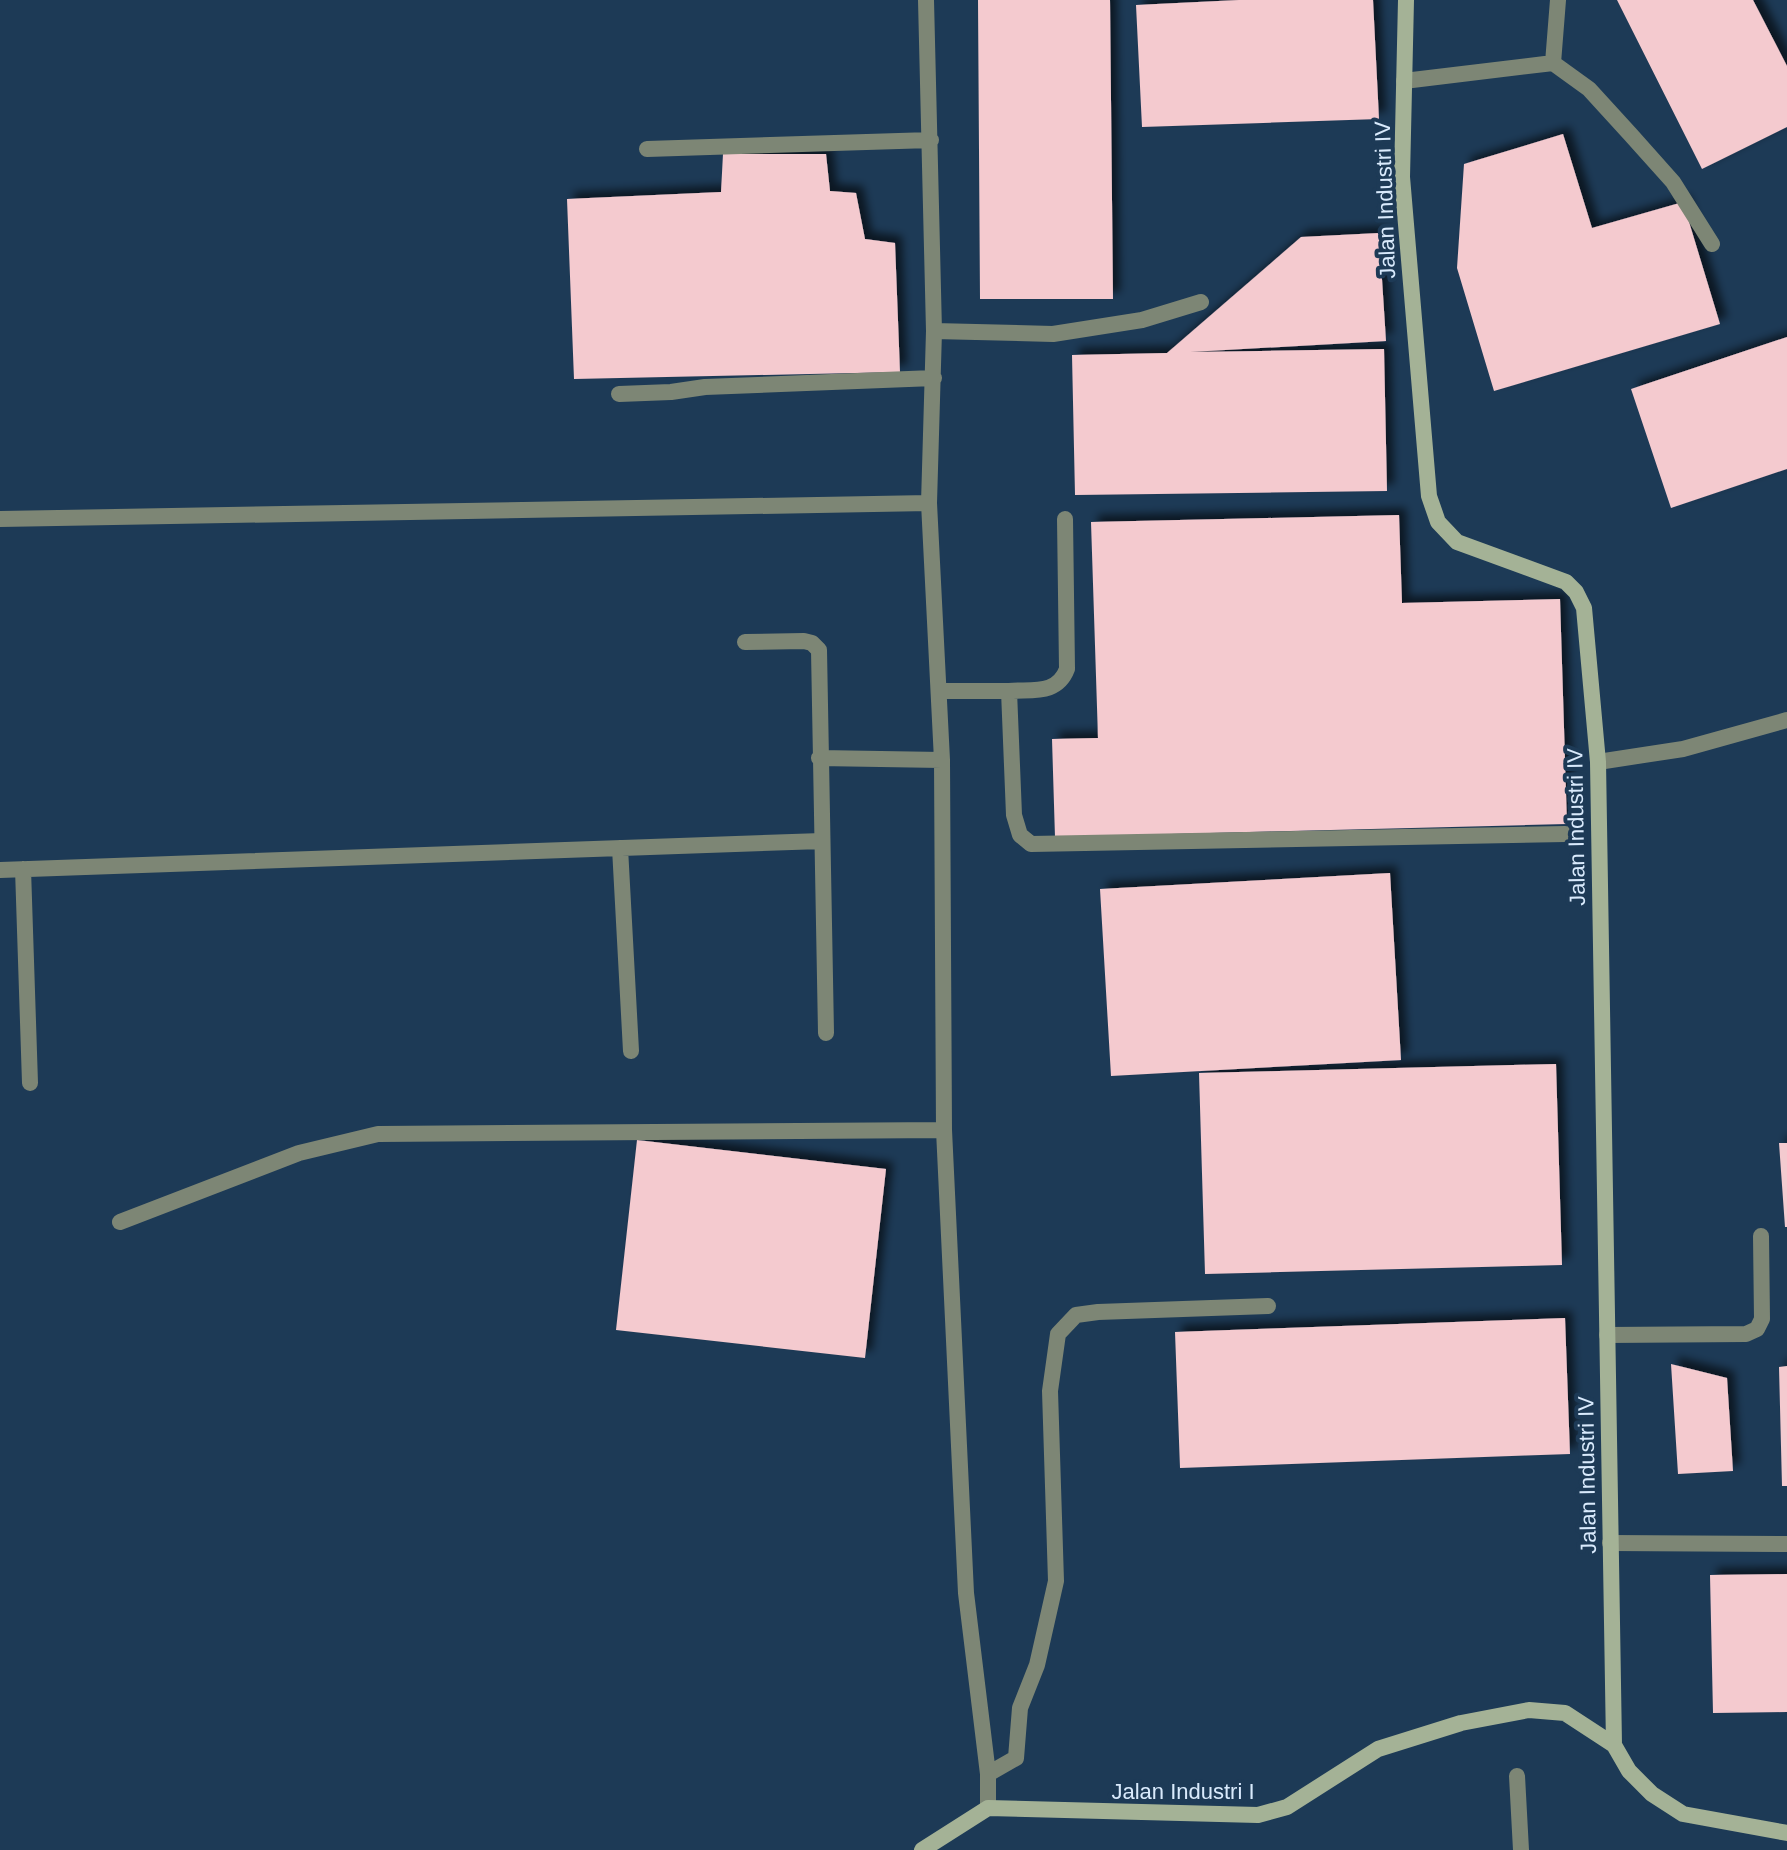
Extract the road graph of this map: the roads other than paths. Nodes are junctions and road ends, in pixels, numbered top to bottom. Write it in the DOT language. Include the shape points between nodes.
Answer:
graph roads {
  1 [pos="926,0"];
  2 [pos="1406,0"];
  3 [pos="1558,0"];
  4 [pos="1553,63"];
  5 [pos="1404,81"];
  6 [pos="931,140"];
  7 [pos="647,149"];
  8 [pos="1712,244"];
  9 [pos="1201,302"];
  10 [pos="934,331"];
  11 [pos="934,378"];
  12 [pos="619,394"];
  13 [pos="929,503"];
  14 [pos="0,519"];
  15 [pos="1065,519"];
  16 [pos="745,642"];
  17 [pos="940,691"];
  18 [pos="1009,691"];
  19 [pos="1787,720"];
  20 [pos="819,758"];
  21 [pos="942,760"];
  22 [pos="1598,762"];
  23 [pos="1565,834"];
  24 [pos="822,841"];
  25 [pos="620,848"];
  26 [pos="23,869"];
  27 [pos="0,870"];
  28 [pos="826,1033"];
  29 [pos="631,1051"];
  30 [pos="30,1083"];
  31 [pos="944,1130"];
  32 [pos="120,1222"];
  33 [pos="1761,1236"];
  34 [pos="1268,1306"];
  35 [pos="1607,1335"];
  36 [pos="1610,1543"];
  37 [pos="1787,1544"];
  38 [pos="1614,1745"];
  39 [pos="988,1774"];
  40 [pos="1517,1776"];
  41 [pos="988,1808"];
  42 [pos="1782,1834"];
  43 [pos="922,1850"];
  44 [pos="1521,1850"];
  45 [pos="1770,1850"];
  1 -- 6 [label="lane"];
  2 -- 5 [label="main road, Jalan Industri IV"];
  3 -- 4 [label="lane"];
  4 -- 5 [label="lane"];
  4 -- 8 [label="lane" via="1589,89 1673,182"];
  5 -- 22 [label="main road, Jalan Industri IV" via="1402,177 1429,496 1438,522 1457,542 1566,582 1576,592 1584,608"];
  6 -- 7 [label="lane"];
  6 -- 10 [label="lane"];
  9 -- 10 [label="lane" via="1142,320 1053,334"];
  10 -- 11 [label="lane"];
  11 -- 12 [label="lane"];
  11 -- 13 [label="lane"];
  13 -- 14 [label="lane"];
  13 -- 17 [label="lane"];
  15 -- 18 [label="lane" via="1067,669 1053,688"];
  16 -- 20 [label="lane" via="804,641 819,650"];
  17 -- 18 [label="lane"];
  17 -- 21 [label="lane"];
  18 -- 23 [label="lane" via="1014,815 1020,835 1031,844"];
  19 -- 22 [label="lane" via="1683,749"];
  20 -- 21 [label="lane"];
  20 -- 24 [label="lane"];
  21 -- 31 [label="lane"];
  22 -- 35 [label="main road, Jalan Industri IV"];
  24 -- 25 [label="lane"];
  24 -- 28 [label="lane"];
  25 -- 26 [label="lane"];
  25 -- 29 [label="lane"];
  26 -- 27 [label="lane"];
  26 -- 30 [label="lane"];
  31 -- 32 [label="lane" via="378,1134 299,1153"];
  31 -- 39 [label="lane" via="966,1593"];
  33 -- 35 [label="lane" via="1762,1319 1757,1329 1746,1334"];
  34 -- 39 [label="lane" via="1098,1312 1076,1315 1058,1334 1050,1391 1056,1581 1037,1665 1020,1708 1016,1758"];
  35 -- 36 [label="main road, Jalan Industri IV"];
  36 -- 37 [label="lane"];
  36 -- 38 [label="main road, Jalan Industri IV"];
  38 -- 41 [label="main road, Jalan Industri I" via="1565,1713 1529,1710 1461,1723 1378,1749 1287,1807 1258,1815"];
  38 -- 42 [label="main road" via="1629,1771 1683,1814"];
  39 -- 41 [label="lane"];
  40 -- 44 [label="lane"];
  41 -- 43 [label="main road"];
  42 -- 45 [label="main road"];
}
